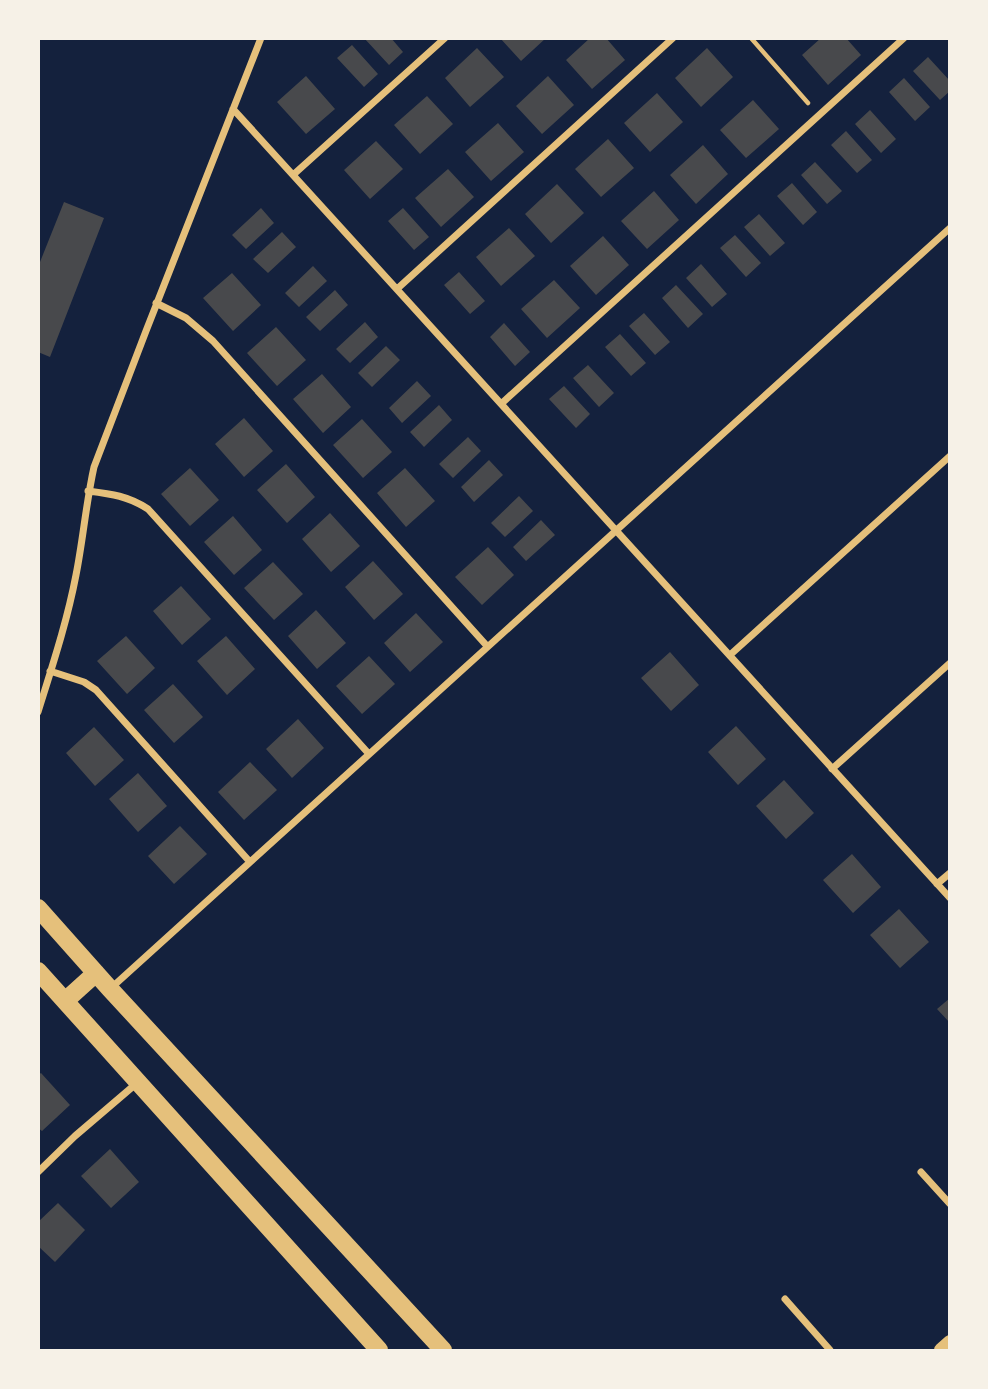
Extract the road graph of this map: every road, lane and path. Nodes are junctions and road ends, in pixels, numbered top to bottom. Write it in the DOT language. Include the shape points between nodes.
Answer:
graph roads {
  1 [pos="261,38"];
  2 [pos="445,38"];
  3 [pos="673,38"];
  4 [pos="751,38"];
  5 [pos="904,38"];
  6 [pos="233,109"];
  7 [pos="819,116"];
  8 [pos="293,175"];
  9 [pos="950,228"];
  10 [pos="397,289"];
  11 [pos="156,303"];
  12 [pos="501,404"];
  13 [pos="950,456"];
  14 [pos="88,491"];
  15 [pos="616,530"];
  16 [pos="487,646"];
  17 [pos="730,655"];
  18 [pos="950,663"];
  19 [pos="50,671"];
  20 [pos="38,712"];
  21 [pos="369,754"];
  22 [pos="832,769"];
  23 [pos="250,862"];
  24 [pos="950,873"];
  25 [pos="937,884"];
  26 [pos="950,898"];
  27 [pos="38,908"];
  28 [pos="38,971"];
  29 [pos="96,973"];
  30 [pos="110,989"];
  31 [pos="65,1001"];
  32 [pos="138,1082"];
  33 [pos="38,1172"];
  34 [pos="921,1172"];
  35 [pos="950,1204"];
  36 [pos="785,1299"];
  37 [pos="950,1342"];
  38 [pos="379,1350"];
  39 [pos="443,1350"];
  40 [pos="830,1350"];
  41 [pos="940,1350"];
  1 -- 6 [label="street"];
  2 -- 8 [label="street"];
  3 -- 10 [label="street"];
  4 -- 7 [label="path"];
  5 -- 7 [label="street"];
  6 -- 8 [label="street"];
  6 -- 11 [label="street"];
  7 -- 12 [label="street"];
  8 -- 10 [label="street"];
  9 -- 15 [label="street"];
  10 -- 12 [label="street"];
  11 -- 14 [label="street"];
  11 -- 16 [label="street" via="186,318 213,341"];
  12 -- 15 [label="street"];
  13 -- 17 [label="street"];
  14 -- 19 [label="street" via="76,576"];
  14 -- 21 [label="street" via="124,496 148,509"];
  15 -- 16 [label="street"];
  15 -- 17 [label="street"];
  16 -- 21 [label="street"];
  17 -- 22 [label="street"];
  18 -- 22 [label="street"];
  19 -- 20 [label="street"];
  19 -- 23 [label="street" via="96,690"];
  21 -- 23 [label="street"];
  22 -- 25 [label="street"];
  23 -- 30 [label="street"];
  24 -- 25 [label="street"];
  25 -- 26 [label="street"];
  27 -- 29 [label="main road"];
  28 -- 31 [label="main road"];
  29 -- 30 [label="main road"];
  29 -- 31 [label="main road"];
  30 -- 39 [label="main road"];
  31 -- 32 [label="main road"];
  32 -- 33 [label="street"];
  32 -- 38 [label="main road"];
  34 -- 35 [label="street"];
  36 -- 40 [label="street"];
  37 -- 41 [label="main road"];
}
